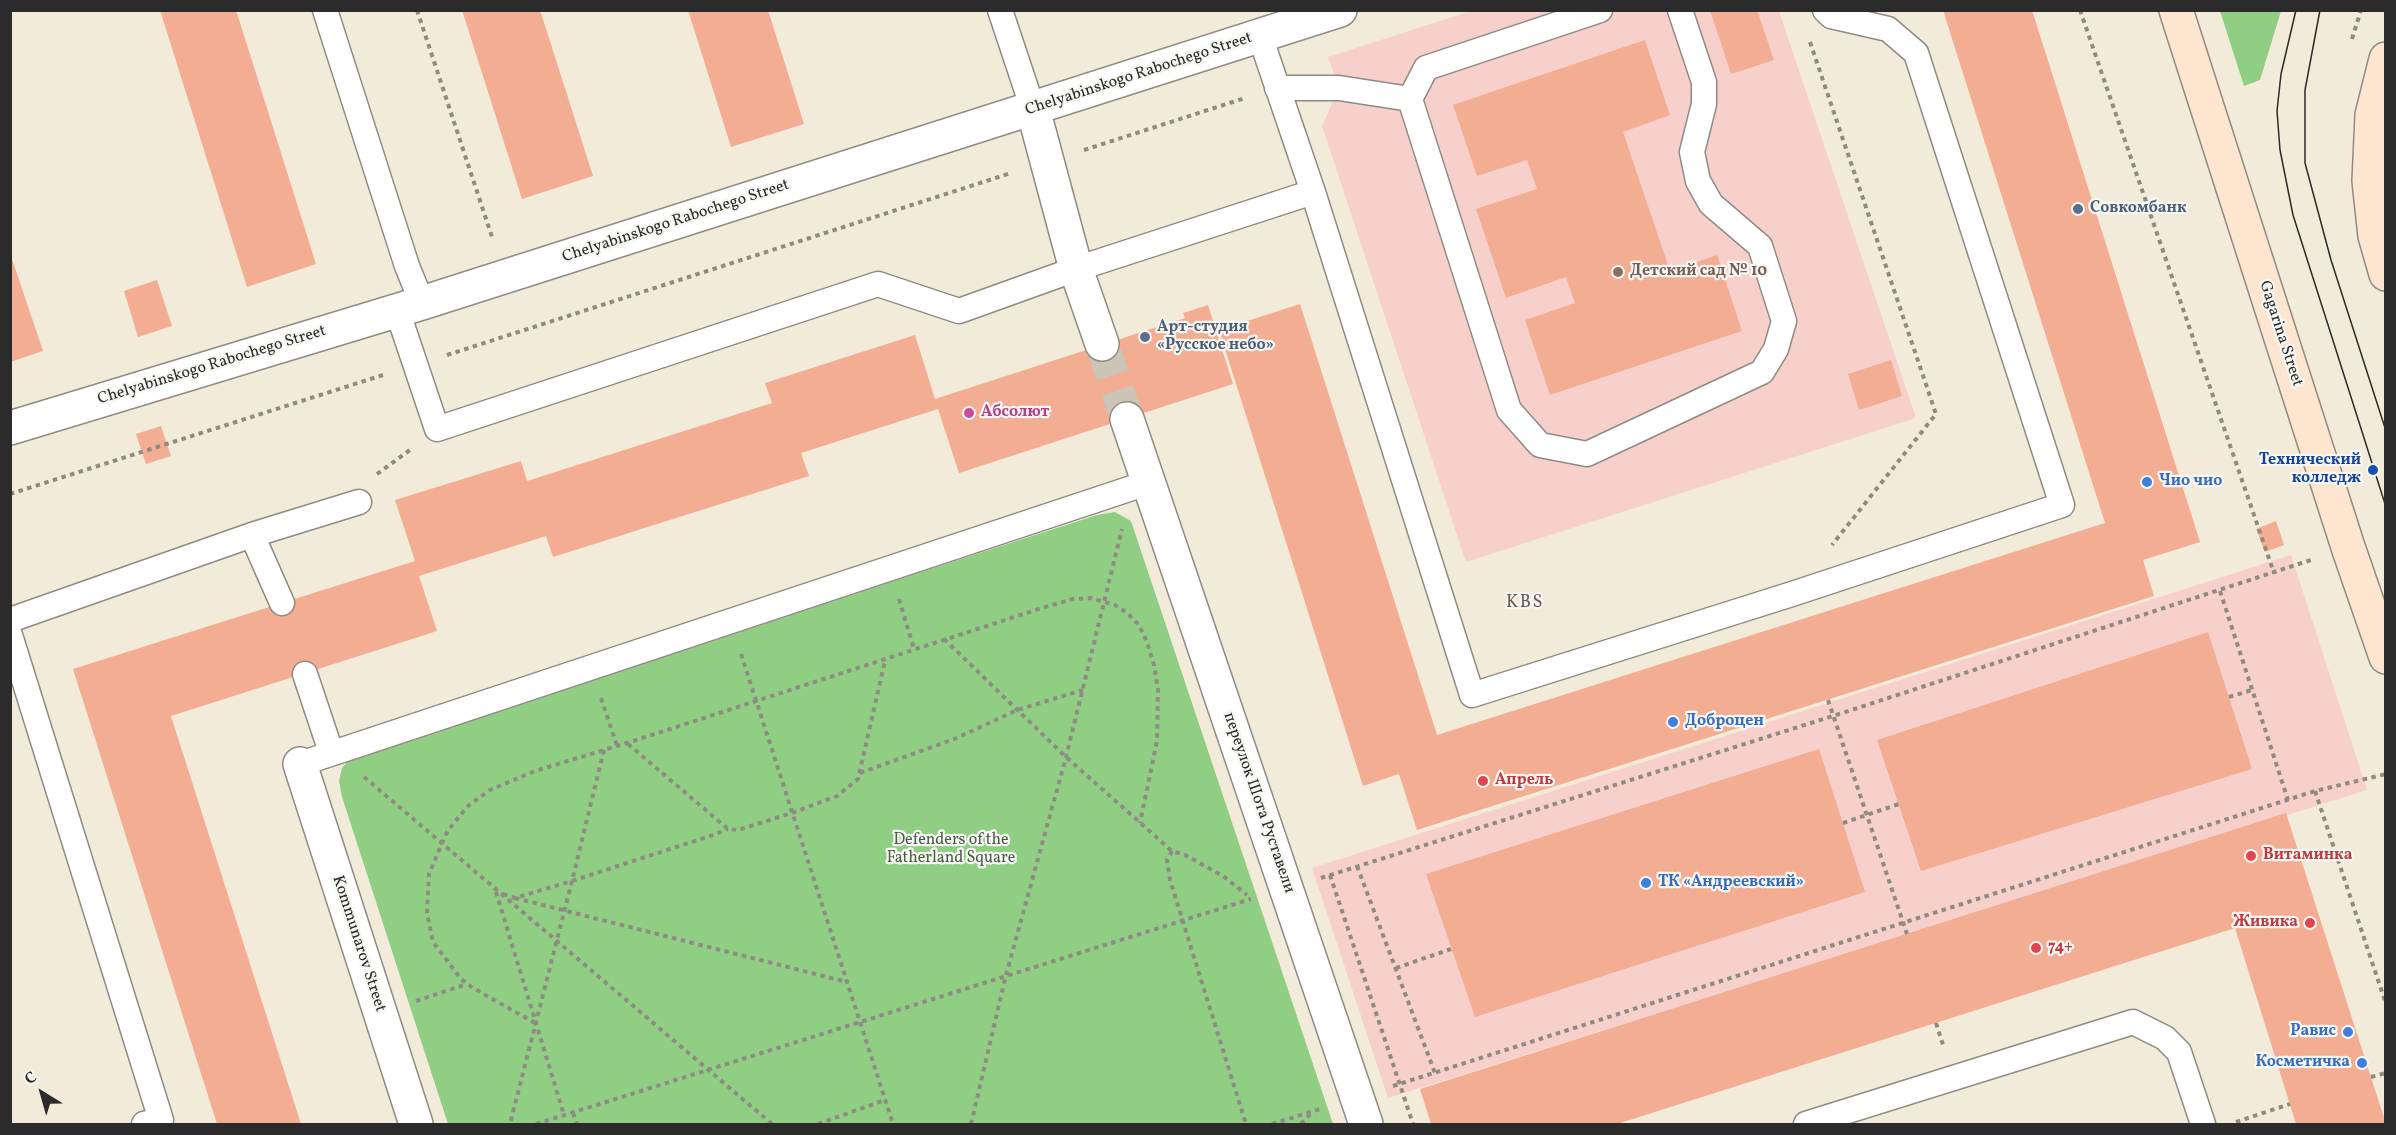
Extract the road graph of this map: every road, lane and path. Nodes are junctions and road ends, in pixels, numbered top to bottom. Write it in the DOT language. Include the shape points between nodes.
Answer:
graph roads {
  1 [pos="325,10"];
  2 [pos="417,10"];
  3 [pos="1000,10"];
  4 [pos="1340,10"];
  5 [pos="1600,10"];
  6 [pos="1680,10"];
  7 [pos="1825,10"];
  8 [pos="2080,10"];
  9 [pos="2176,10"];
  10 [pos="1807,33"];
  11 [pos="1260,36"];
  12 [pos="2385,59"];
  13 [pos="1277,88"];
  14 [pos="1410,99"];
  15 [pos="1033,109"];
  16 [pos="1048,161"];
  17 [pos="1313,192"];
  18 [pos="493,240"];
  19 [pos="1076,269"];
  20 [pos="2385,274"];
  21 [pos="410,307"];
  22 [pos="1102,344"];
  23 [pos="415,365"];
  24 [pos="1127,419"];
  25 [pos="10,428"];
  26 [pos="437,429"];
  27 [pos="1150,482"];
  28 [pos="10,494"];
  29 [pos="359,501"];
  30 [pos="1123,525"];
  31 [pos="252,535"];
  32 [pos="2348,548"];
  33 [pos="1828,549"];
  34 [pos="2274,573"];
  35 [pos="2220,591"];
  36 [pos="898,598"];
  37 [pos="1105,602"];
  38 [pos="282,603"];
  39 [pos="2378,609"];
  40 [pos="10,620"];
  41 [pos="730,621"];
  42 [pos="10,635"];
  43 [pos="944,639"];
  44 [pos="914,649"];
  45 [pos="2385,657"];
  46 [pos="885,660"];
  47 [pos="305,674"];
  48 [pos="1083,690"];
  49 [pos="2252,690"];
  50 [pos="600,694"];
  51 [pos="2229,697"];
  52 [pos="1828,700"];
  53 [pos="756,701"];
  54 [pos="1017,710"];
  55 [pos="1833,716"];
  56 [pos="627,743"];
  57 [pos="617,746"];
  58 [pos="604,750"];
  59 [pos="331,752"];
  60 [pos="1065,757"];
  61 [pos="300,764"];
  62 [pos="859,774"];
  63 [pos="2385,774"];
  64 [pos="361,775"];
  65 [pos="2315,790"];
  66 [pos="2288,800"];
  67 [pos="1899,804"];
  68 [pos="792,813"];
  69 [pos="1866,815"];
  70 [pos="1140,823"];
  71 [pos="1843,823"];
  72 [pos="728,829"];
  73 [pos="442,843"];
  74 [pos="1172,851"];
  75 [pos="1358,866"];
  76 [pos="1330,875"];
  77 [pos="572,881"];
  78 [pos="1248,888"];
  79 [pos="1287,888"];
  80 [pos="495,891"];
  81 [pos="515,898"];
  82 [pos="1252,899"];
  83 [pos="565,910"];
  84 [pos="1256,910"];
  85 [pos="1182,921"];
  86 [pos="1903,923"];
  87 [pos="1907,934"];
  88 [pos="556,941"];
  89 [pos="1451,949"];
  90 [pos="1396,968"];
  91 [pos="1006,975"];
  92 [pos="847,982"];
  93 [pos="467,984"];
  94 [pos="413,1002"];
  95 [pos="2385,1004"];
  96 [pos="860,1022"];
  97 [pos="535,1023"];
  98 [pos="709,1070"];
  99 [pos="1435,1073"];
  100 [pos="2385,1073"];
  101 [pos="2371,1077"];
  102 [pos="1400,1084"];
  103 [pos="885,1100"];
  104 [pos="2290,1104"];
  105 [pos="1362,1111"];
  106 [pos="1311,1112"];
  107 [pos="573,1113"];
  108 [pos="564,1115"];
  109 [pos="1324,1116"];
  110 [pos="144,1125"];
  111 [pos="416,1125"];
  112 [pos="510,1125"];
  113 [pos="536,1125"];
  114 [pos="577,1125"];
  115 [pos="772,1125"];
  116 [pos="818,1125"];
  117 [pos="893,1125"];
  118 [pos="971,1125"];
  119 [pos="1246,1125"];
  120 [pos="1272,1125"];
  121 [pos="1301,1125"];
  122 [pos="1413,1125"];
  123 [pos="1806,1125"];
  124 [pos="2203,1125"];
  125 [pos="2228,1125"];
  1 -- 21 [label="lane" via="407,266"];
  2 -- 18 [label="path"];
  3 -- 15 [label="lane"];
  4 -- 11 [label="street, Chelyabinskogo Rabochego Street"];
  5 -- 14 [label="lane" via="1426,68"];
  6 -- 14 [label="lane" via="1704,82 1704,104 1692,152 1698,181 1711,204 1760,246 1784,321 1776,349 1762,372 1587,454 1540,444 1509,410"];
  7 -- 17 [label="lane" via="1831,16 1888,29 1916,53 2062,505 1472,695"];
  8 -- 34 [label="path"];
  9 -- 32 [label="main road, Gagarina Street"];
  10 -- 33 [label="path" via="1936,414"];
  11 -- 13 [label="lane"];
  11 -- 15 [label="street, Chelyabinskogo Rabochego Street"];
  12 -- 20 [label="main road" via="2372,115 2369,181 2375,236"];
  13 -- 14 [label="lane" via="1339,88"];
  13 -- 16 [label="path"];
  13 -- 17 [label="lane"];
  15 -- 16 [label="street"];
  15 -- 21 [label="street, Chelyabinskogo Rabochego Street"];
  16 -- 19 [label="street"];
  16 -- 23 [label="path"];
  17 -- 19 [label="lane"];
  19 -- 22 [label="street"];
  19 -- 26 [label="lane" via="959,311 878,284"];
  21 -- 23 [label="lane"];
  21 -- 25 [label="street, Chelyabinskogo Rabochego Street"];
  23 -- 26 [label="lane"];
  23 -- 28 [label="path"];
  24 -- 27 [label="street, переулок Шота Руставели"];
  26 -- 29 [label="path" via="369,481"];
  27 -- 41 [label="lane"];
  27 -- 79 [label="street, переулок Шота Руставели"];
  29 -- 31 [label="lane"];
  30 -- 37 [label="path"];
  31 -- 38 [label="lane"];
  31 -- 40 [label="lane"];
  32 -- 34 [label="path"];
  32 -- 39 [label="main road, Gagarina Street"];
  34 -- 35 [label="path"];
  35 -- 49 [label="path"];
  35 -- 55 [label="path"];
  36 -- 44 [label="path"];
  37 -- 43 [label="path" via="1073,599"];
  37 -- 48 [label="path"];
  37 -- 70 [label="path" via="1127,613 1139,625 1154,665 1158,690 1157,741"];
  39 -- 45 [label="main road, Gagarina Street"];
  41 -- 53 [label="path"];
  41 -- 59 [label="lane"];
  42 -- 110 [label="lane" via="160,1119"];
  43 -- 44 [label="path"];
  43 -- 54 [label="path"];
  44 -- 46 [label="path"];
  46 -- 53 [label="path"];
  46 -- 62 [label="path"];
  47 -- 59 [label="lane"];
  48 -- 54 [label="path"];
  48 -- 60 [label="path"];
  49 -- 51 [label="path"];
  49 -- 66 [label="path"];
  50 -- 57 [label="path"];
  52 -- 55 [label="path"];
  53 -- 56 [label="path"];
  53 -- 68 [label="path"];
  54 -- 60 [label="path"];
  54 -- 62 [label="path" via="957,738"];
  55 -- 69 [label="path"];
  55 -- 75 [label="path"];
  56 -- 57 [label="path"];
  56 -- 72 [label="path"];
  57 -- 58 [label="path"];
  58 -- 73 [label="path" via="535,771 490,790 470,805"];
  58 -- 77 [label="path"];
  59 -- 61 [label="lane"];
  60 -- 70 [label="path"];
  60 -- 91 [label="path"];
  61 -- 111 [label="street, Kommunarov Street"];
  62 -- 68 [label="path" via="837,796"];
  63 -- 65 [label="path"];
  64 -- 73 [label="path"];
  65 -- 66 [label="path"];
  65 -- 95 [label="path"];
  66 -- 86 [label="path"];
  67 -- 69 [label="path"];
  68 -- 72 [label="path" via="738,830"];
  68 -- 92 [label="path"];
  69 -- 71 [label="path"];
  69 -- 86 [label="path"];
  70 -- 74 [label="path"];
  72 -- 77 [label="path"];
  73 -- 80 [label="path"];
  73 -- 93 [label="path" via="429,874 429,929 438,952"];
  74 -- 82 [label="path" via="1223,876"];
  74 -- 85 [label="path" via="1167,860"];
  75 -- 76 [label="path"];
  75 -- 90 [label="path"];
  76 -- 79 [label="path"];
  76 -- 102 [label="path"];
  77 -- 81 [label="path"];
  77 -- 83 [label="path"];
  78 -- 82 [label="path"];
  79 -- 82 [label="path"];
  79 -- 105 [label="street, переулок Шота Руставели"];
  80 -- 81 [label="path"];
  80 -- 88 [label="path"];
  80 -- 97 [label="path"];
  81 -- 83 [label="path"];
  82 -- 84 [label="path"];
  82 -- 85 [label="path"];
  83 -- 88 [label="path"];
  83 -- 92 [label="path"];
  85 -- 91 [label="path"];
  85 -- 119 [label="path"];
  86 -- 87 [label="path"];
  86 -- 99 [label="path"];
  88 -- 97 [label="path"];
  88 -- 98 [label="path"];
  89 -- 90 [label="path"];
  90 -- 99 [label="path"];
  91 -- 96 [label="path"];
  91 -- 118 [label="path"];
  92 -- 96 [label="path"];
  93 -- 94 [label="path"];
  93 -- 97 [label="path"];
  96 -- 98 [label="path"];
  96 -- 103 [label="path"];
  97 -- 108 [label="path"];
  97 -- 112 [label="path"];
  98 -- 107 [label="path"];
  98 -- 115 [label="path"];
  99 -- 102 [label="path"];
  100 -- 101 [label="path"];
  102 -- 105 [label="path"];
  102 -- 122 [label="path"];
  103 -- 116 [label="path"];
  103 -- 117 [label="path"];
  104 -- 125 [label="path"];
  106 -- 109 [label="path" via="1322,1108"];
  106 -- 120 [label="path"];
  106 -- 121 [label="path"];
  107 -- 108 [label="path"];
  107 -- 114 [label="path"];
  108 -- 113 [label="path"];
  123 -- 124 [label="lane" via="2133,1022 2165,1038 2179,1052"];
}
